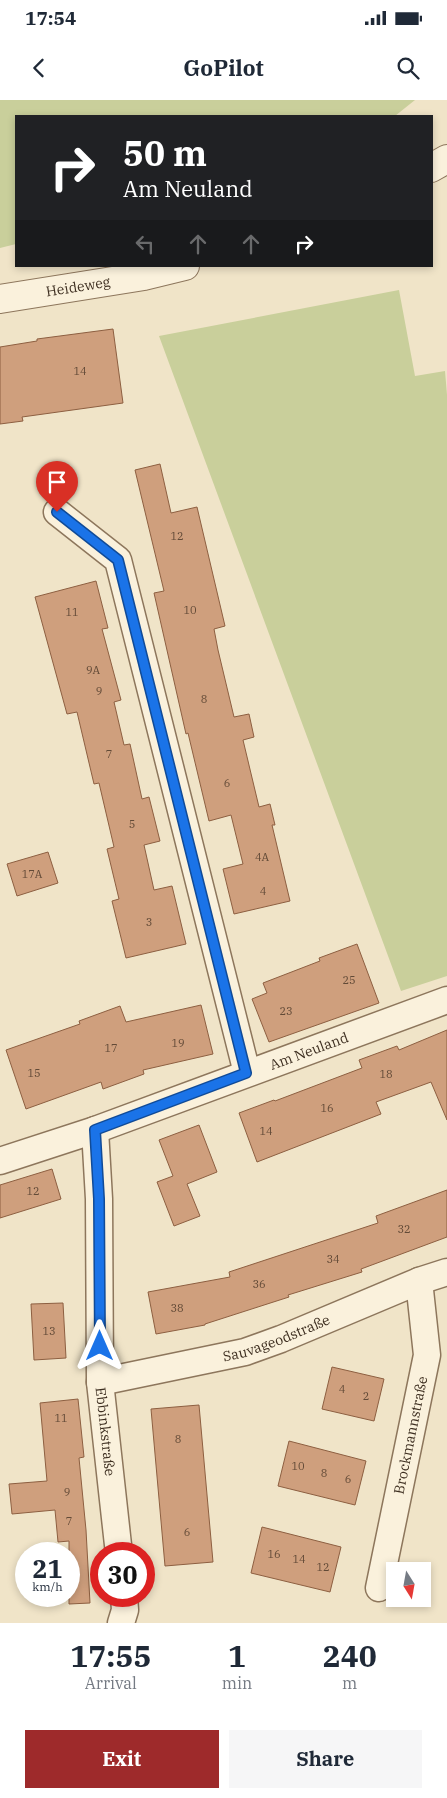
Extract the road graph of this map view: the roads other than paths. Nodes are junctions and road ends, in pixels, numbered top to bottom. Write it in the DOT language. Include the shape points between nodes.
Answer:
graph roads {
  1 [pos="447,159"];
  2 [pos="433,167"];
  3 [pos="181,267"];
  4 [pos="0,299"];
  5 [pos="57,512"];
  6 [pos="447,1000"];
  7 [pos="246,1073"];
  8 [pos="95,1130"];
  9 [pos="0,1161"];
  10 [pos="447,1272"];
  11 [pos="419,1281"];
  12 [pos="100,1382"];
  13 [pos="118,1542"];
  14 [pos="379,1588"];
  15 [pos="125,1607"];
  16 [pos="121,1623"];
  1 -- 2 [label="street"];
  3 -- 4 [label="street, Heideweg"];
  5 -- 7 [label="street" via="118,560"];
  6 -- 7 [label="street, Am Neuland"];
  7 -- 8 [label="street, Am Neuland"];
  8 -- 9 [label="street, Am Neuland"];
  8 -- 12 [label="street, Ebbinkstraße" via="99,1199"];
  10 -- 11 [label="street, Sauvageodstraße"];
  11 -- 12 [label="street, Sauvageodstraße" via="245,1352"];
  11 -- 14 [label="street, Brockmannstraße" via="427,1355"];
  12 -- 13 [label="street, Ebbinkstraße"];
  15 -- 16 [label="street"];
}
